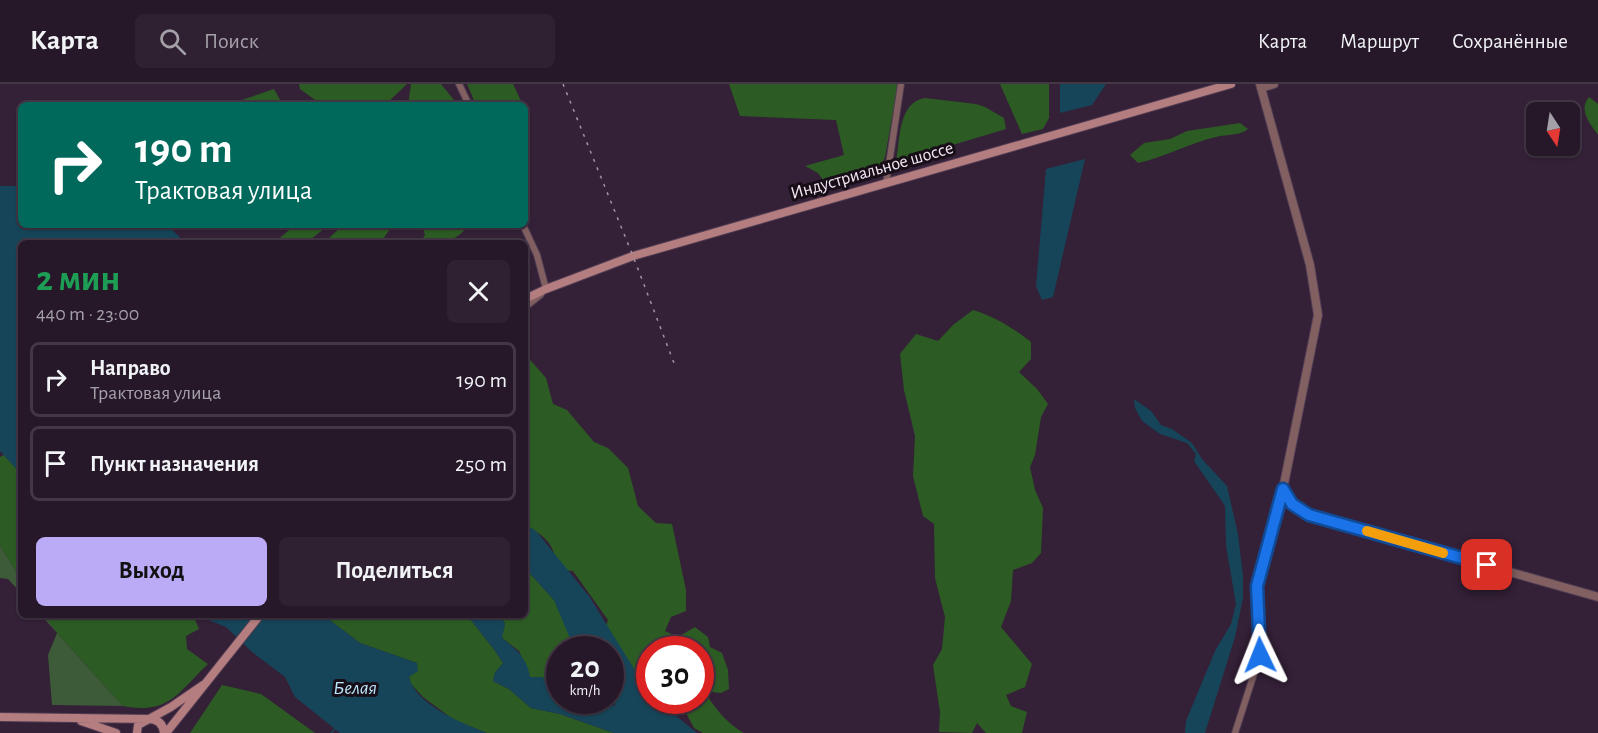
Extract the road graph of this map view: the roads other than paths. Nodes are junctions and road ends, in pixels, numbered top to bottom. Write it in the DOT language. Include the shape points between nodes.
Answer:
graph roads {
  1 [pos="459,84"];
  2 [pos="901,84"];
  3 [pos="1231,84"];
  4 [pos="1274,84"];
  5 [pos="1261,86"];
  6 [pos="468,102"];
  7 [pos="886,184"];
  8 [pos="525,228"];
  9 [pos="546,289"];
  10 [pos="528,298"];
  11 [pos="528,304"];
  12 [pos="1283,489"];
  13 [pos="1598,597"];
  14 [pos="258,618"];
  15 [pos="203,685"];
  16 [pos="0,717"];
  17 [pos="72,718"];
  18 [pos="149,719"];
  19 [pos="116,733"];
  20 [pos="136,733"];
  21 [pos="165,733"];
  22 [pos="1235,733"];
  1 -- 6 [label="street"];
  2 -- 7 [label="street"];
  3 -- 7 [label="main road, Индустриальное шоссе"];
  4 -- 5 [label="street"];
  5 -- 12 [label="street" via="1310,265 1318,315"];
  7 -- 9 [label="main road, Индустриальное шоссе" via="633,256"];
  8 -- 9 [label="street"];
  9 -- 10 [label="main road, Индустриальное шоссе"];
  9 -- 11 [label="street"];
  12 -- 13 [label="street" via="1292,504 1309,515"];
  12 -- 22 [label="street" via="1257,586 1260,655"];
  14 -- 15 [label="main road"];
  15 -- 18 [label="main road"];
  15 -- 21 [label="main road"];
  16 -- 17 [label="main road"];
  17 -- 18 [label="main road"];
  17 -- 19 [label="main road"];
  18 -- 20 [label="main road" via="138,725"];
  18 -- 21 [label="main road" via="158,721"];
}
